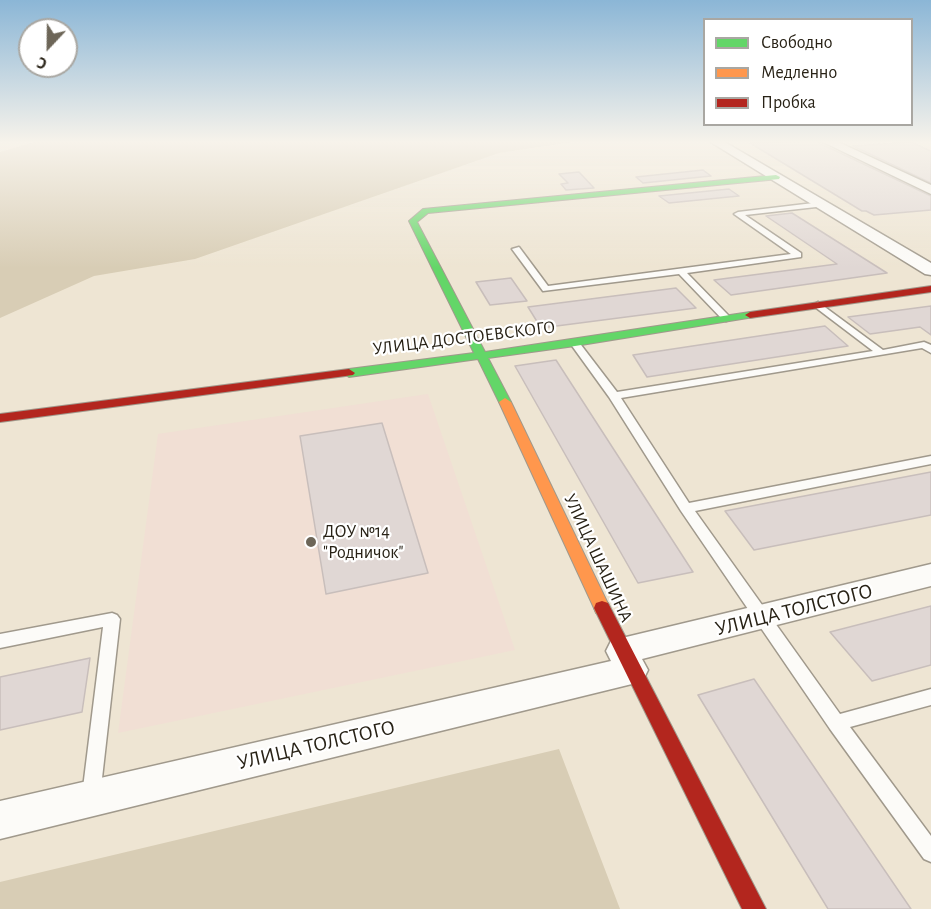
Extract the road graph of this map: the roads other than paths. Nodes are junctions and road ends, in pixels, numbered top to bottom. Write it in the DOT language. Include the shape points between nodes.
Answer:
graph roads {
  1 [pos="710,183"];
  2 [pos="787,183"];
  3 [pos="917,183"];
  4 [pos="931,190"];
  5 [pos="822,204"];
  6 [pos="516,249"];
  7 [pos="931,270"];
  8 [pos="681,271"];
  9 [pos="931,289"];
  10 [pos="818,305"];
  11 [pos="726,318"];
  12 [pos="575,343"];
  13 [pos="931,350"];
  14 [pos="881,353"];
  15 [pos="482,354"];
  16 [pos="614,396"];
  17 [pos="0,419"];
  18 [pos="931,460"];
  19 [pos="686,508"];
  20 [pos="931,576"];
  21 [pos="763,618"];
  22 [pos="0,641"];
  23 [pos="627,661"];
  24 [pos="931,698"];
  25 [pos="836,723"];
  26 [pos="90,798"];
  27 [pos="0,820"];
  28 [pos="931,852"];
  29 [pos="754,909"];
  1 -- 15 [label="street, УЛИЦА ШАШИНА" via="426,211 413,221"];
  2 -- 5 [label="street"];
  3 -- 4 [label="street"];
  5 -- 7 [label="street"];
  5 -- 8 [label="lane" via="738,214 798,255"];
  6 -- 8 [label="lane" via="546,289"];
  8 -- 11 [label="lane"];
  9 -- 10 [label="street, УЛИЦА ДОСТОЕВСКОГО"];
  10 -- 11 [label="street, УЛИЦА ДОСТОЕВСКОГО"];
  10 -- 14 [label="lane"];
  11 -- 12 [label="street, УЛИЦА ДОСТОЕВСКОГО"];
  12 -- 15 [label="street, УЛИЦА ДОСТОЕВСКОГО"];
  12 -- 16 [label="lane"];
  13 -- 14 [label="lane" via="924,345"];
  14 -- 16 [label="lane"];
  15 -- 17 [label="street, УЛИЦА ДОСТОЕВСКОГО"];
  15 -- 23 [label="street, УЛИЦА ШАШИНА"];
  16 -- 19 [label="lane"];
  18 -- 19 [label="lane"];
  19 -- 21 [label="lane"];
  20 -- 21 [label="street, УЛИЦА ТОЛСТОГО"];
  21 -- 23 [label="street, УЛИЦА ТОЛСТОГО"];
  21 -- 25 [label="lane"];
  22 -- 26 [label="lane" via="112,619"];
  23 -- 26 [label="street, УЛИЦА ТОЛСТОГО"];
  23 -- 29 [label="street, УЛИЦА ШАШИНА"];
  24 -- 25 [label="lane"];
  25 -- 28 [label="lane"];
  26 -- 27 [label="street, УЛИЦА ТОЛСТОГО"];
}
